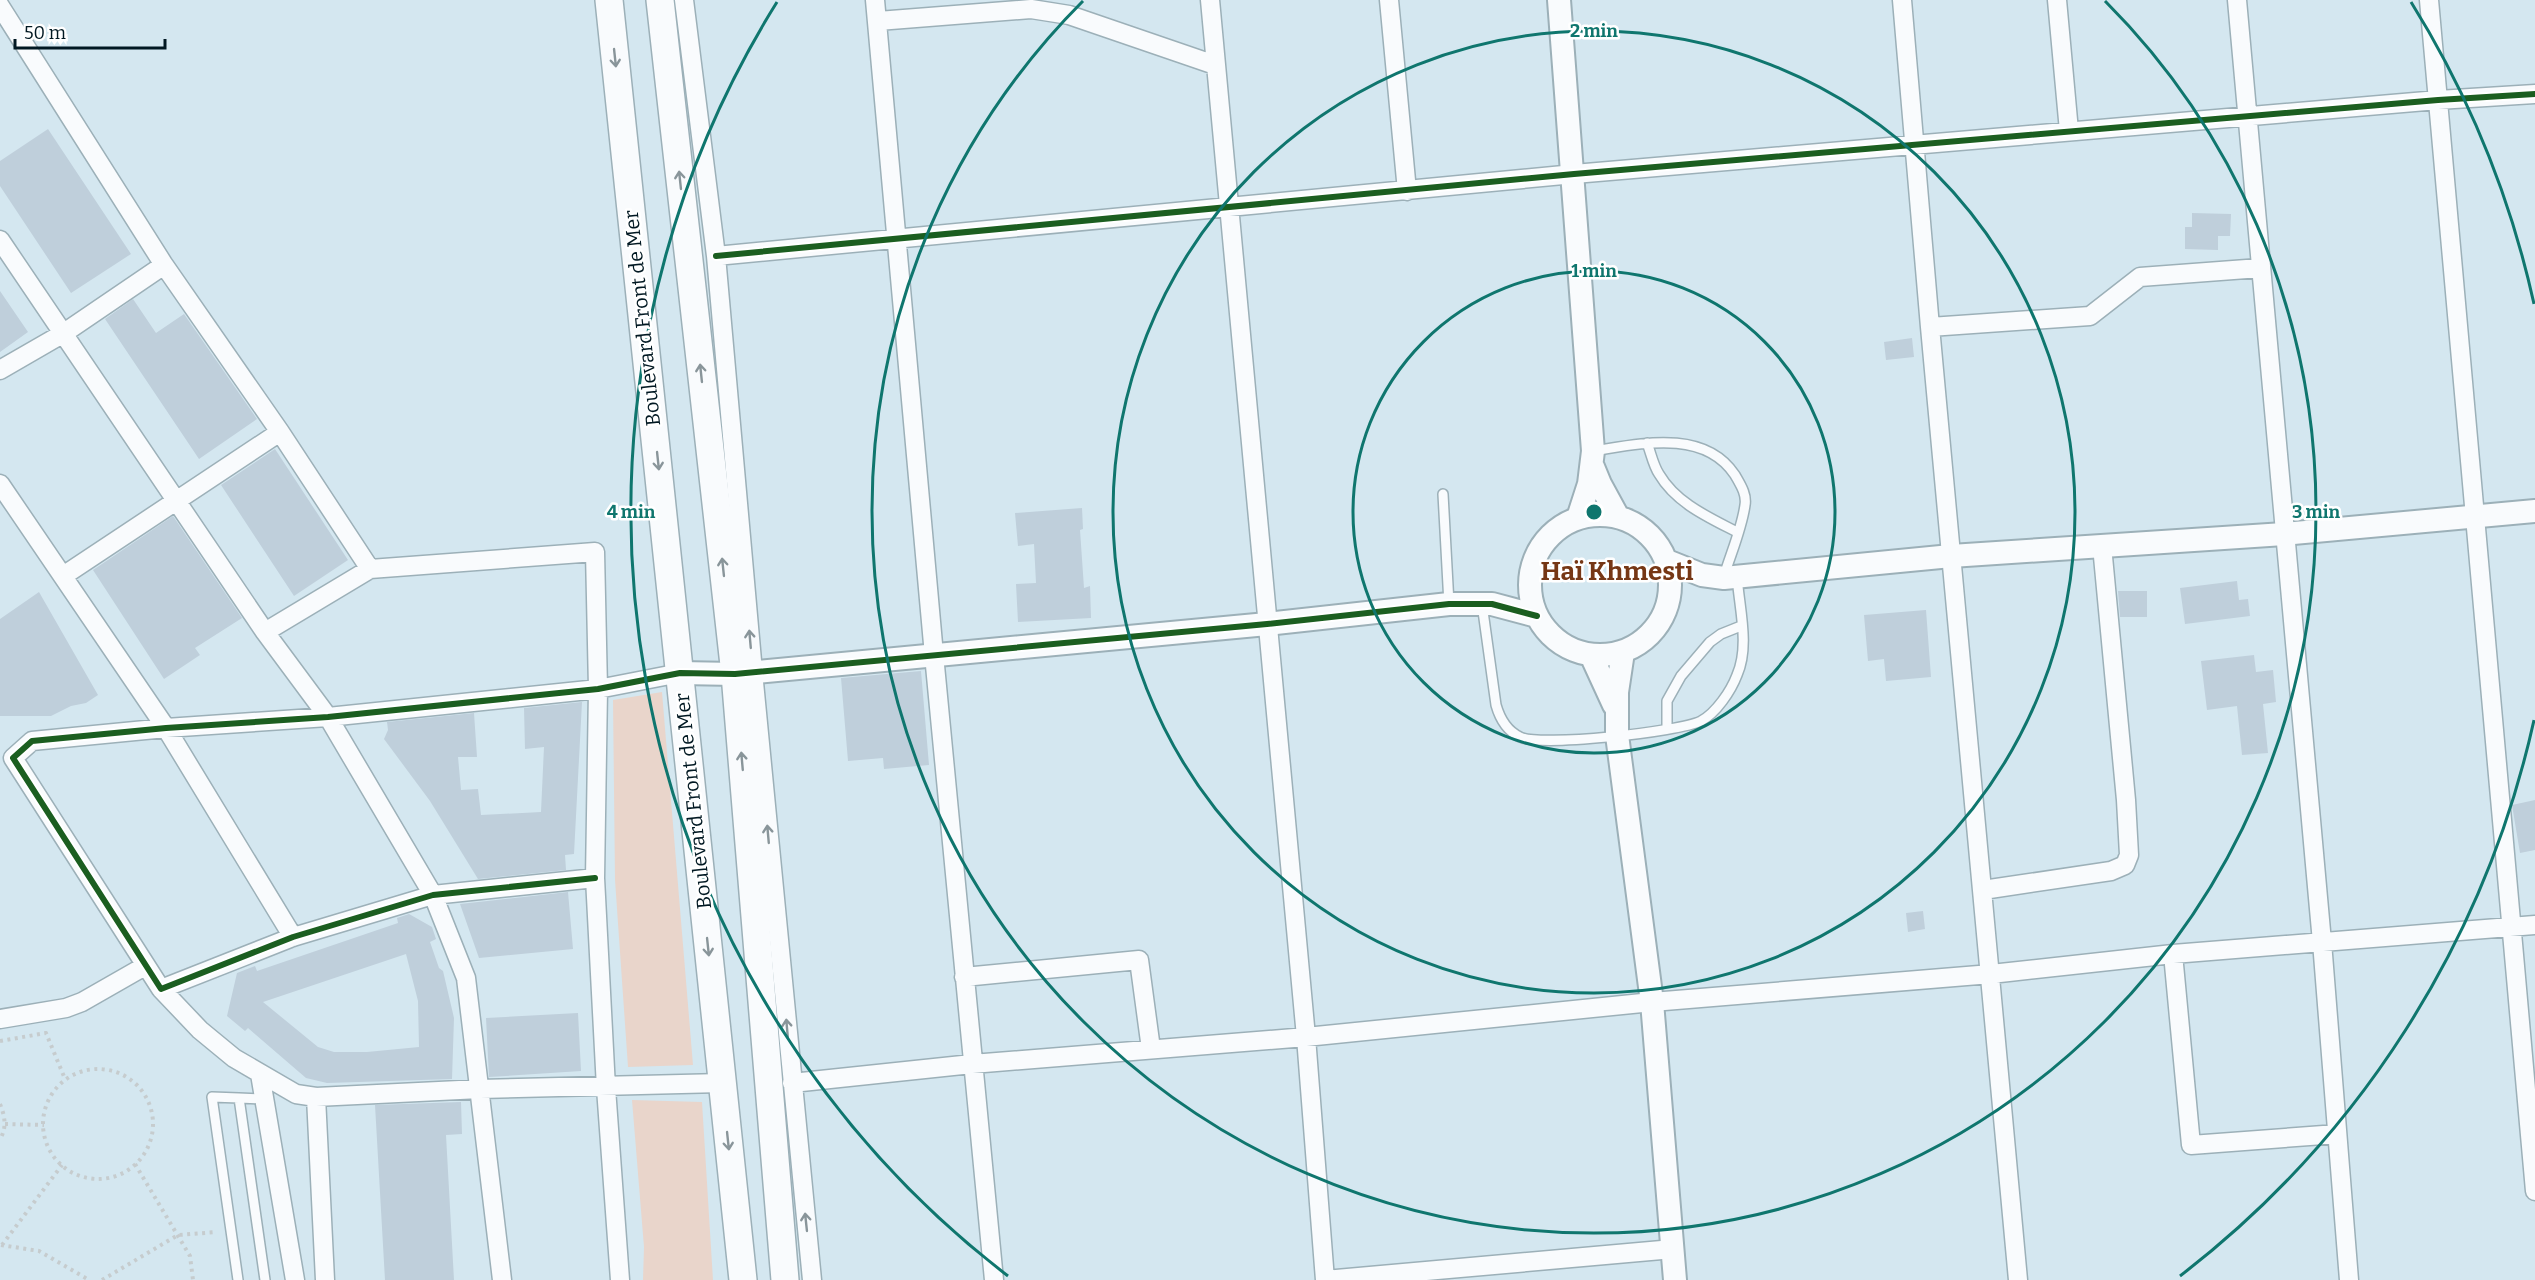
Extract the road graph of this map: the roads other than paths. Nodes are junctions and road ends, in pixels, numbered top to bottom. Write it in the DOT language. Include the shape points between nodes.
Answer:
graph roads {
  1 [pos="609,0"];
  2 [pos="660,0"];
  3 [pos="684,0"];
  4 [pos="875,0"];
  5 [pos="1210,0"];
  6 [pos="1389,0"];
  7 [pos="1559,0"];
  8 [pos="1902,0"];
  9 [pos="2057,0"];
  10 [pos="2237,0"];
  11 [pos="2429,0"];
  12 [pos="0,6"];
  13 [pos="878,21"];
  14 [pos="1215,65"];
  15 [pos="2535,94"];
  16 [pos="2438,100"];
  17 [pos="2247,116"];
  18 [pos="2069,131"];
  19 [pos="1914,144"];
  20 [pos="1574,174"];
  21 [pos="1407,191"];
  22 [pos="1228,209"];
  23 [pos="897,237"];
  24 [pos="0,240"];
  25 [pos="716,256"];
  26 [pos="164,266"];
  27 [pos="2260,268"];
  28 [pos="1930,327"];
  29 [pos="64,333"];
  30 [pos="0,370"];
  31 [pos="280,432"];
  32 [pos="1647,442"];
  33 [pos="1593,459"];
  34 [pos="0,484"];
  35 [pos="1443,494"];
  36 [pos="177,501"];
  37 [pos="2535,511"];
  38 [pos="1618,517"];
  39 [pos="1578,518"];
  40 [pos="2475,518"];
  41 [pos="1737,532"];
  42 [pos="2284,534"];
  43 [pos="2103,546"];
  44 [pos="1951,556"];
  45 [pos="1667,561"];
  46 [pos="370,569"];
  47 [pos="63,576"];
  48 [pos="1530,577"];
  49 [pos="1725,577"];
  50 [pos="1668,603"];
  51 [pos="1449,604"];
  52 [pos="1487,604"];
  53 [pos="1537,616"];
  54 [pos="1267,624"];
  55 [pos="1741,626"];
  56 [pos="265,632"];
  57 [pos="1623,652"];
  58 [pos="934,655"];
  59 [pos="1591,655"];
  60 [pos="680,673"];
  61 [pos="744,673"];
  62 [pos="598,689"];
  63 [pos="1617,712"];
  64 [pos="328,717"];
  65 [pos="166,728"];
  66 [pos="1667,728"];
  67 [pos="1617,735"];
  68 [pos="595,878"];
  69 [pos="1983,890"];
  70 [pos="433,895"];
  71 [pos="2535,925"];
  72 [pos="2512,927"];
  73 [pos="293,937"];
  74 [pos="2322,942"];
  75 [pos="2173,954"];
  76 [pos="145,966"];
  77 [pos="1991,974"];
  78 [pos="964,977"];
  79 [pos="161,989"];
  80 [pos="1652,1002"];
  81 [pos="0,1019"];
  82 [pos="1306,1037"];
  83 [pos="1151,1049"];
  84 [pos="972,1064"];
  85 [pos="260,1074"];
  86 [pos="722,1083"];
  87 [pos="792,1083"];
  88 [pos="606,1088"];
  89 [pos="480,1089"];
  90 [pos="316,1097"];
  91 [pos="239,1098"];
  92 [pos="265,1099"];
  93 [pos="2337,1134"];
  94 [pos="2535,1191"];
  95 [pos="1673,1249"];
  96 [pos="238,1280"];
  97 [pos="265,1280"];
  98 [pos="295,1280"];
  99 [pos="325,1280"];
  100 [pos="502,1280"];
  101 [pos="620,1280"];
  102 [pos="743,1280"];
  103 [pos="785,1280"];
  104 [pos="812,1280"];
  105 [pos="994,1280"];
  106 [pos="1325,1280"];
  107 [pos="1675,1280"];
  108 [pos="2018,1280"];
  109 [pos="2349,1280"];
  1 -- 60 [label="main road, Boulevard Front de Mer, one-way"];
  61 -- 2 [label="main road, one-way"];
  3 -- 25 [label="street"];
  4 -- 13 [label="street"];
  5 -- 14 [label="street"];
  6 -- 21 [label="street"];
  7 -- 20 [label="street"];
  8 -- 19 [label="street"];
  9 -- 18 [label="street"];
  10 -- 17 [label="street"];
  11 -- 16 [label="street"];
  12 -- 26 [label="street"];
  13 -- 14 [label="street" via="1031,9 1069,15"];
  13 -- 23 [label="street"];
  14 -- 22 [label="street"];
  15 -- 16 [label="street"];
  16 -- 17 [label="street"];
  16 -- 40 [label="street"];
  17 -- 18 [label="street"];
  17 -- 27 [label="street"];
  18 -- 19 [label="street"];
  19 -- 20 [label="street"];
  19 -- 28 [label="street"];
  20 -- 21 [label="street"];
  20 -- 33 [label="street"];
  21 -- 22 [label="street"];
  22 -- 23 [label="street"];
  22 -- 54 [label="street"];
  23 -- 25 [label="street"];
  23 -- 58 [label="street"];
  24 -- 29 [label="street"];
  61 -- 25 [label="street, one-way"];
  26 -- 29 [label="street"];
  26 -- 31 [label="street"];
  27 -- 28 [label="street" via="2140,277 2090,316"];
  27 -- 42 [label="street"];
  28 -- 44 [label="street"];
  29 -- 30 [label="street"];
  29 -- 36 [label="street"];
  31 -- 36 [label="street"];
  31 -- 46 [label="street"];
  32 -- 33 [label="lane"];
  32 -- 41 [label="lane" via="1658,472 1674,493"];
  32 -- 41 [label="lane" via="1689,445 1732,470 1746,503"];
  33 -- 38 [label="street" via="1600,484"];
  33 -- 39 [label="street"];
  34 -- 47 [label="street"];
  35 -- 51 [label="lane"];
  36 -- 47 [label="street"];
  36 -- 56 [label="street"];
  37 -- 40 [label="street"];
  38 -- 39 [label="street"];
  38 -- 45 [label="street" via="1643,529"];
  39 -- 48 [label="street" via="1564,525 1541,547"];
  40 -- 42 [label="street"];
  40 -- 72 [label="street"];
  41 -- 49 [label="lane"];
  42 -- 43 [label="street"];
  42 -- 74 [label="street"];
  43 -- 44 [label="street"];
  43 -- 69 [label="street" via="2126,800 2126,865 2111,871"];
  44 -- 49 [label="street"];
  44 -- 69 [label="street"];
  45 -- 49 [label="street" via="1690,571"];
  45 -- 50 [label="street"];
  46 -- 56 [label="street"];
  46 -- 62 [label="street" via="595,552"];
  47 -- 65 [label="street"];
  48 -- 52 [label="street"];
  48 -- 53 [label="street"];
  49 -- 50 [label="street" via="1690,588"];
  49 -- 55 [label="lane"];
  50 -- 57 [label="street" via="1651,633"];
  51 -- 52 [label="street"];
  51 -- 54 [label="street"];
  52 -- 53 [label="street"];
  52 -- 67 [label="lane" via="1496,705 1512,732 1541,742"];
  53 -- 59 [label="street" via="1564,646"];
  54 -- 58 [label="street"];
  54 -- 82 [label="street"];
  55 -- 66 [label="lane" via="1710,642 1681,676 1667,701"];
  55 -- 66 [label="lane" via="1741,666 1716,707 1694,724"];
  56 -- 64 [label="street"];
  57 -- 59 [label="street"];
  57 -- 63 [label="street"];
  58 -- 61 [label="street"];
  58 -- 78 [label="street"];
  59 -- 63 [label="street"];
  60 -- 61 [label="street"];
  60 -- 62 [label="street"];
  60 -- 86 [label="main road, Boulevard Front de Mer, one-way"];
  87 -- 61 [label="street, one-way"];
  103 -- 61 [label="main road, one-way"];
  62 -- 64 [label="street"];
  62 -- 68 [label="street"];
  63 -- 67 [label="street"];
  64 -- 65 [label="street"];
  64 -- 70 [label="street"];
  65 -- 73 [label="street"];
  65 -- 76 [label="street" via="32,741 13,758"];
  66 -- 67 [label="lane"];
  67 -- 80 [label="street"];
  68 -- 70 [label="street"];
  68 -- 88 [label="street"];
  69 -- 77 [label="street"];
  70 -- 73 [label="street"];
  70 -- 89 [label="street" via="466,978"];
  71 -- 72 [label="street"];
  72 -- 74 [label="street"];
  72 -- 94 [label="street"];
  73 -- 79 [label="street"];
  74 -- 75 [label="street"];
  74 -- 93 [label="street"];
  75 -- 77 [label="street"];
  75 -- 93 [label="street" via="2191,1145"];
  76 -- 79 [label="street"];
  76 -- 81 [label="street" via="66,1008"];
  77 -- 80 [label="street"];
  77 -- 108 [label="street"];
  78 -- 83 [label="street" via="1139,960"];
  78 -- 84 [label="street"];
  79 -- 85 [label="street" via="200,1030"];
  80 -- 82 [label="street"];
  80 -- 95 [label="street"];
  82 -- 83 [label="street"];
  82 -- 106 [label="street"];
  83 -- 84 [label="street"];
  84 -- 87 [label="street"];
  84 -- 105 [label="street"];
  85 -- 90 [label="street" via="296,1095"];
  85 -- 92 [label="street"];
  86 -- 88 [label="street"];
  86 -- 102 [label="main road, Boulevard Front de Mer, one-way"];
  104 -- 87 [label="street, one-way"];
  88 -- 89 [label="street"];
  88 -- 101 [label="street"];
  89 -- 90 [label="street"];
  89 -- 100 [label="street"];
  90 -- 99 [label="street"];
  91 -- 92 [label="lane"];
  91 -- 96 [label="lane" via="212,1097"];
  91 -- 97 [label="lane"];
  92 -- 98 [label="street"];
  93 -- 109 [label="street"];
  95 -- 106 [label="street"];
  95 -- 107 [label="street"];
}
